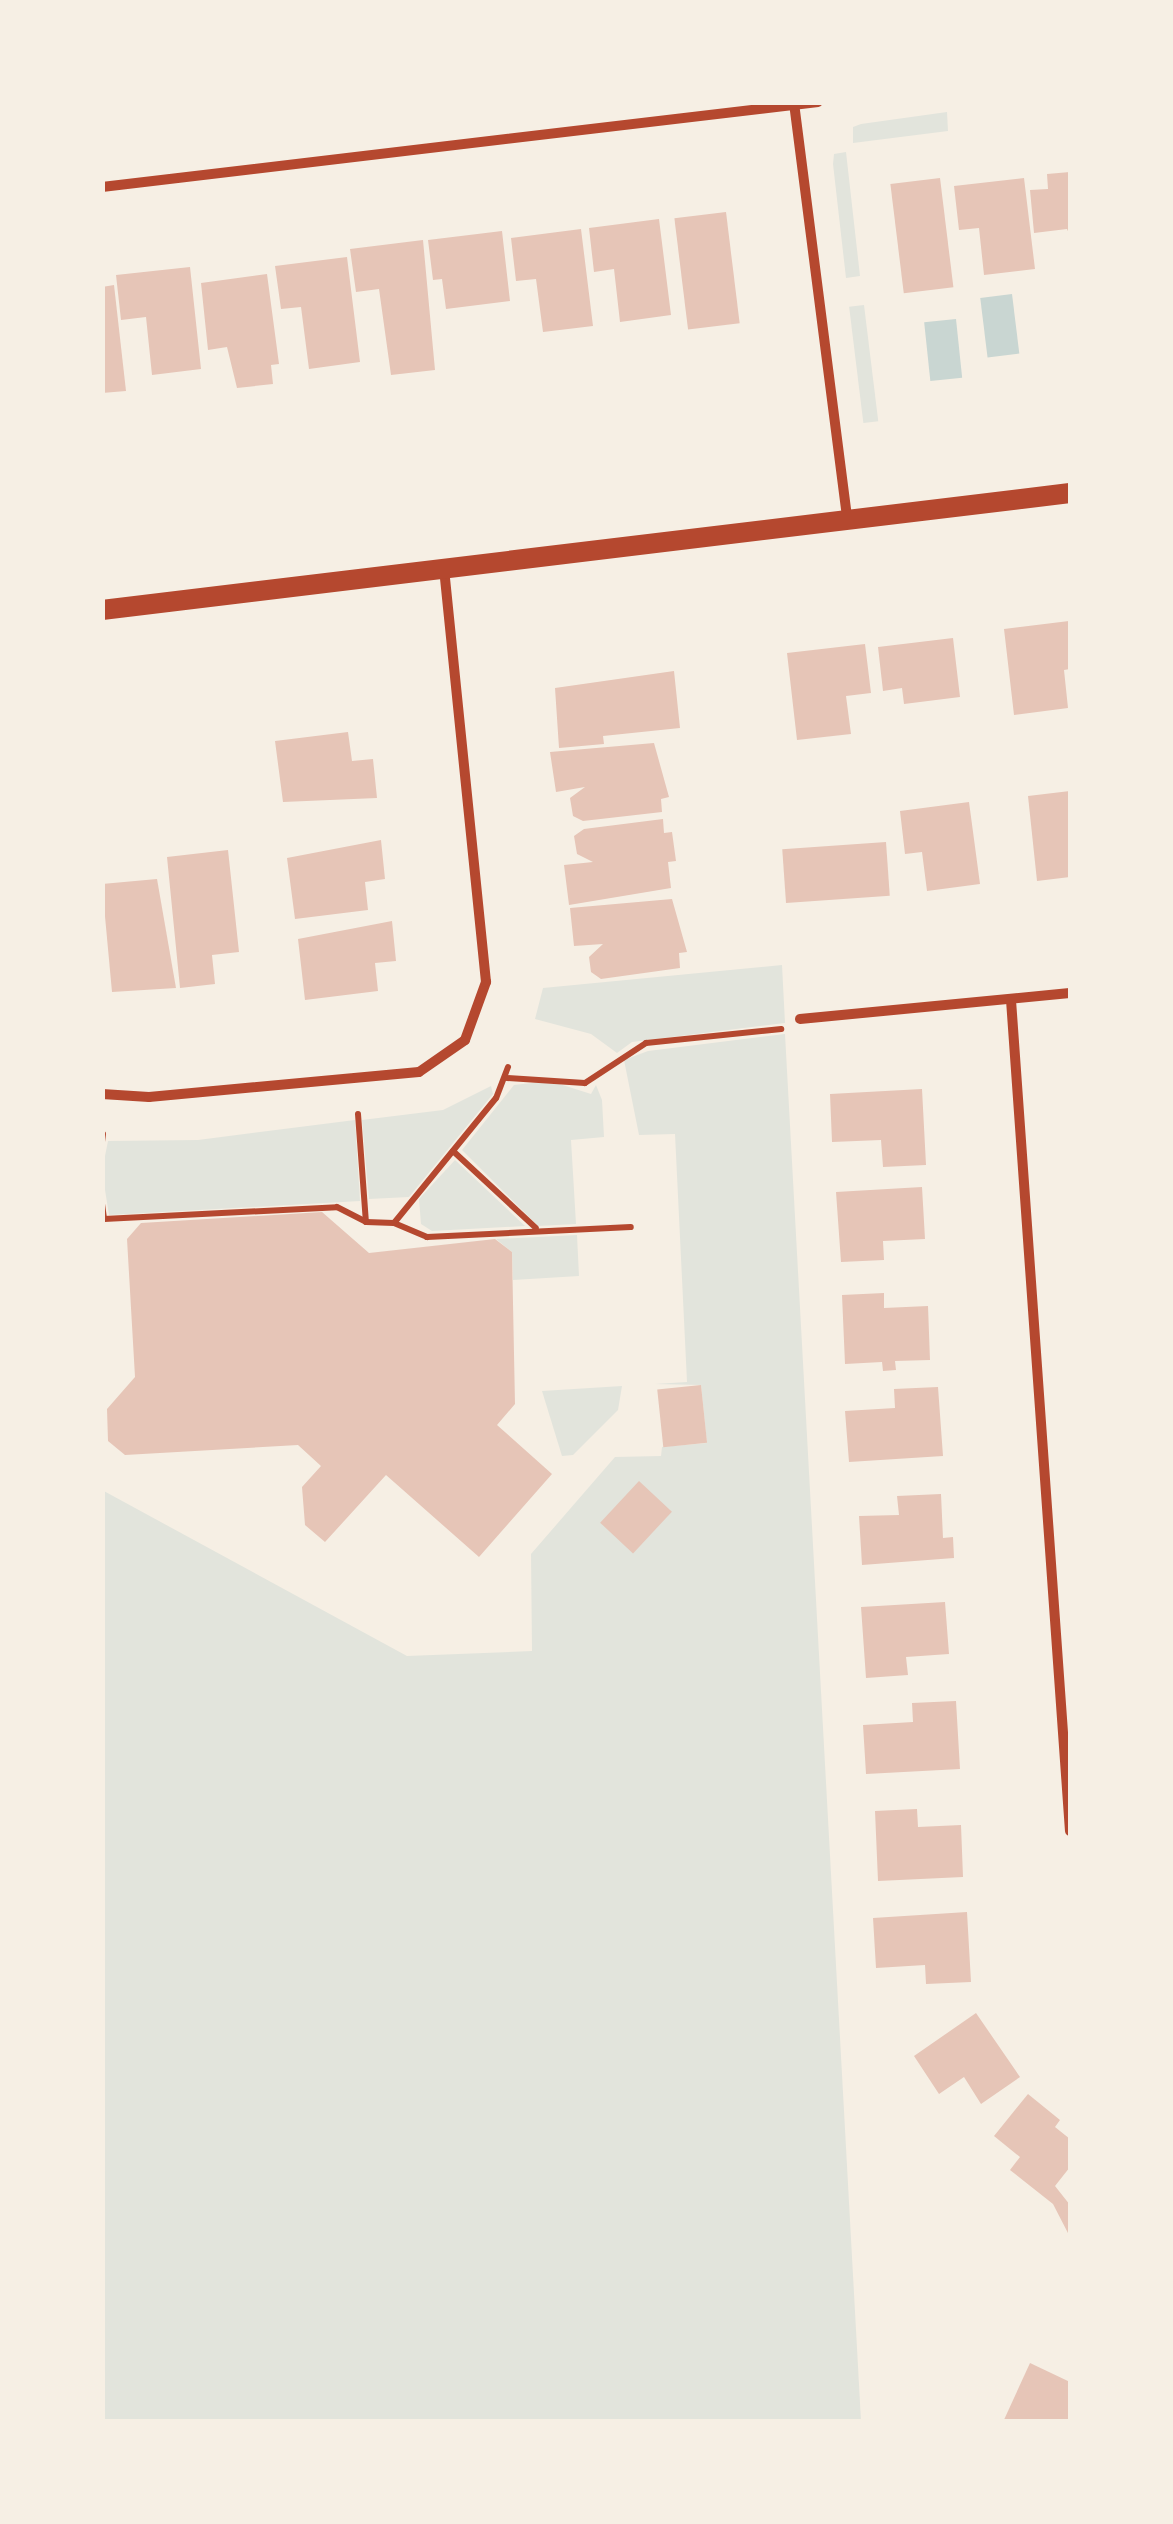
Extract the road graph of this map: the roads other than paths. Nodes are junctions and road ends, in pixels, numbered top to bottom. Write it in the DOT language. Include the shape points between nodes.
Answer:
graph roads {
  1 [pos="818,102"];
  2 [pos="794,104"];
  3 [pos="102,187"];
  4 [pos="1070,492"];
  5 [pos="846,520"];
  6 [pos="444,570"];
  7 [pos="102,610"];
  8 [pos="1070,992"];
  9 [pos="1010,1000"];
  10 [pos="800,1019"];
  11 [pos="102,1094"];
  12 [pos="1070,1831"];
  1 -- 2 [label="street"];
  2 -- 3 [label="street"];
  2 -- 5 [label="street"];
  4 -- 5 [label="main road"];
  5 -- 6 [label="main road"];
  6 -- 7 [label="main road"];
  6 -- 11 [label="street" via="486,982 465,1040 419,1072 149,1097"];
  8 -- 9 [label="street"];
  9 -- 10 [label="street"];
  9 -- 12 [label="street"];
}
